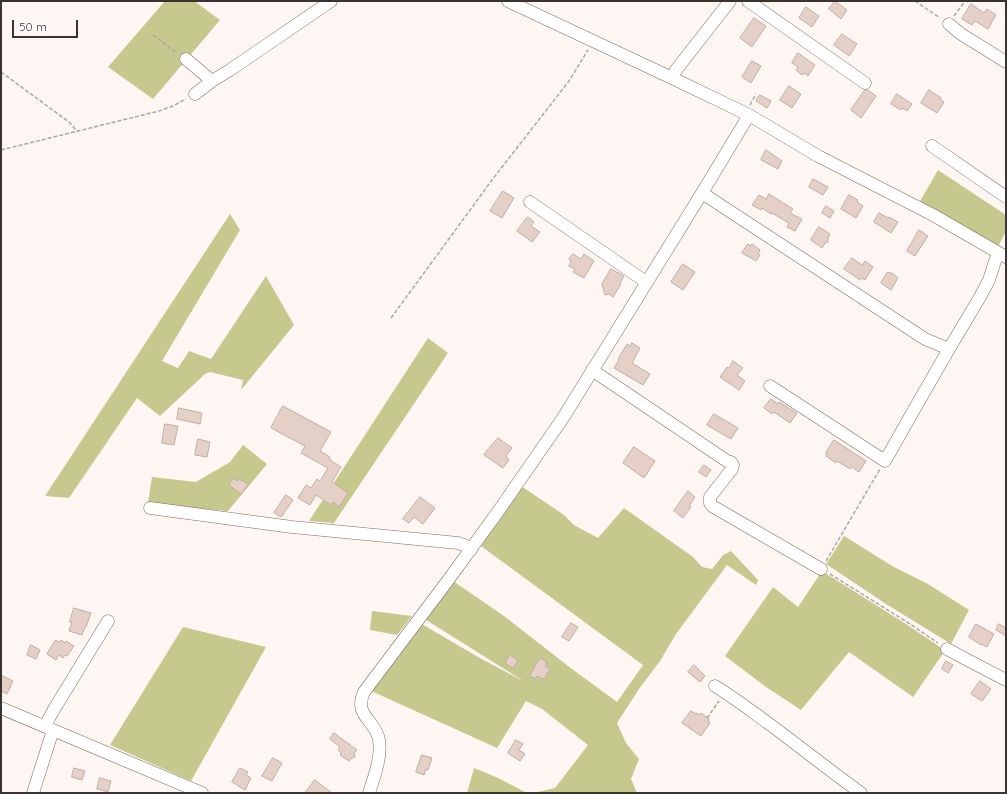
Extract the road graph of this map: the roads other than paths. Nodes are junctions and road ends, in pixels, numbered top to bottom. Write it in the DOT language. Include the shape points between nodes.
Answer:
graph roads {
  1 [pos="331,1"];
  2 [pos="508,1"];
  3 [pos="730,1"];
  4 [pos="748,1"];
  5 [pos="949,24"];
  6 [pos="186,59"];
  7 [pos="1006,62"];
  8 [pos="672,78"];
  9 [pos="212,81"];
  10 [pos="865,83"];
  11 [pos="195,94"];
  12 [pos="749,115"];
  13 [pos="932,146"];
  14 [pos="702,193"];
  15 [pos="1006,197"];
  16 [pos="530,202"];
  17 [pos="1003,255"];
  18 [pos="646,282"];
  19 [pos="949,349"];
  20 [pos="592,370"];
  21 [pos="770,386"];
  22 [pos="150,508"];
  23 [pos="471,550"];
  24 [pos="821,569"];
  25 [pos="108,621"];
  26 [pos="947,649"];
  27 [pos="1006,680"];
  28 [pos="720,689"];
  29 [pos="1,708"];
  30 [pos="49,728"];
  31 [pos="33,793"];
  32 [pos="202,793"];
  33 [pos="369,793"];
  34 [pos="861,793"];
  1 -- 9 [label="street"];
  2 -- 8 [label="street"];
  3 -- 8 [label="street"];
  4 -- 10 [label="street"];
  5 -- 7 [label="street"];
  6 -- 9 [label="street"];
  8 -- 12 [label="street"];
  9 -- 11 [label="street"];
  12 -- 14 [label="street"];
  12 -- 17 [label="street" via="827,161 933,215"];
  13 -- 15 [label="street"];
  14 -- 18 [label="street"];
  14 -- 19 [label="street" via="926,339"];
  16 -- 18 [label="street"];
  17 -- 19 [label="street" via="995,261 989,280"];
  18 -- 20 [label="street"];
  19 -- 21 [label="street" via="884,461"];
  20 -- 23 [label="street" via="549,439"];
  20 -- 24 [label="street" via="731,462 732,469 710,497 712,506"];
  22 -- 23 [label="street" via="292,527 458,543"];
  23 -- 33 [label="street" via="362,696 362,711 376,730 380,743"];
  25 -- 30 [label="street" via="53,711"];
  26 -- 27 [label="street"];
  28 -- 34 [label="street"];
  29 -- 30 [label="street"];
  30 -- 31 [label="street"];
  30 -- 32 [label="street"];
}
